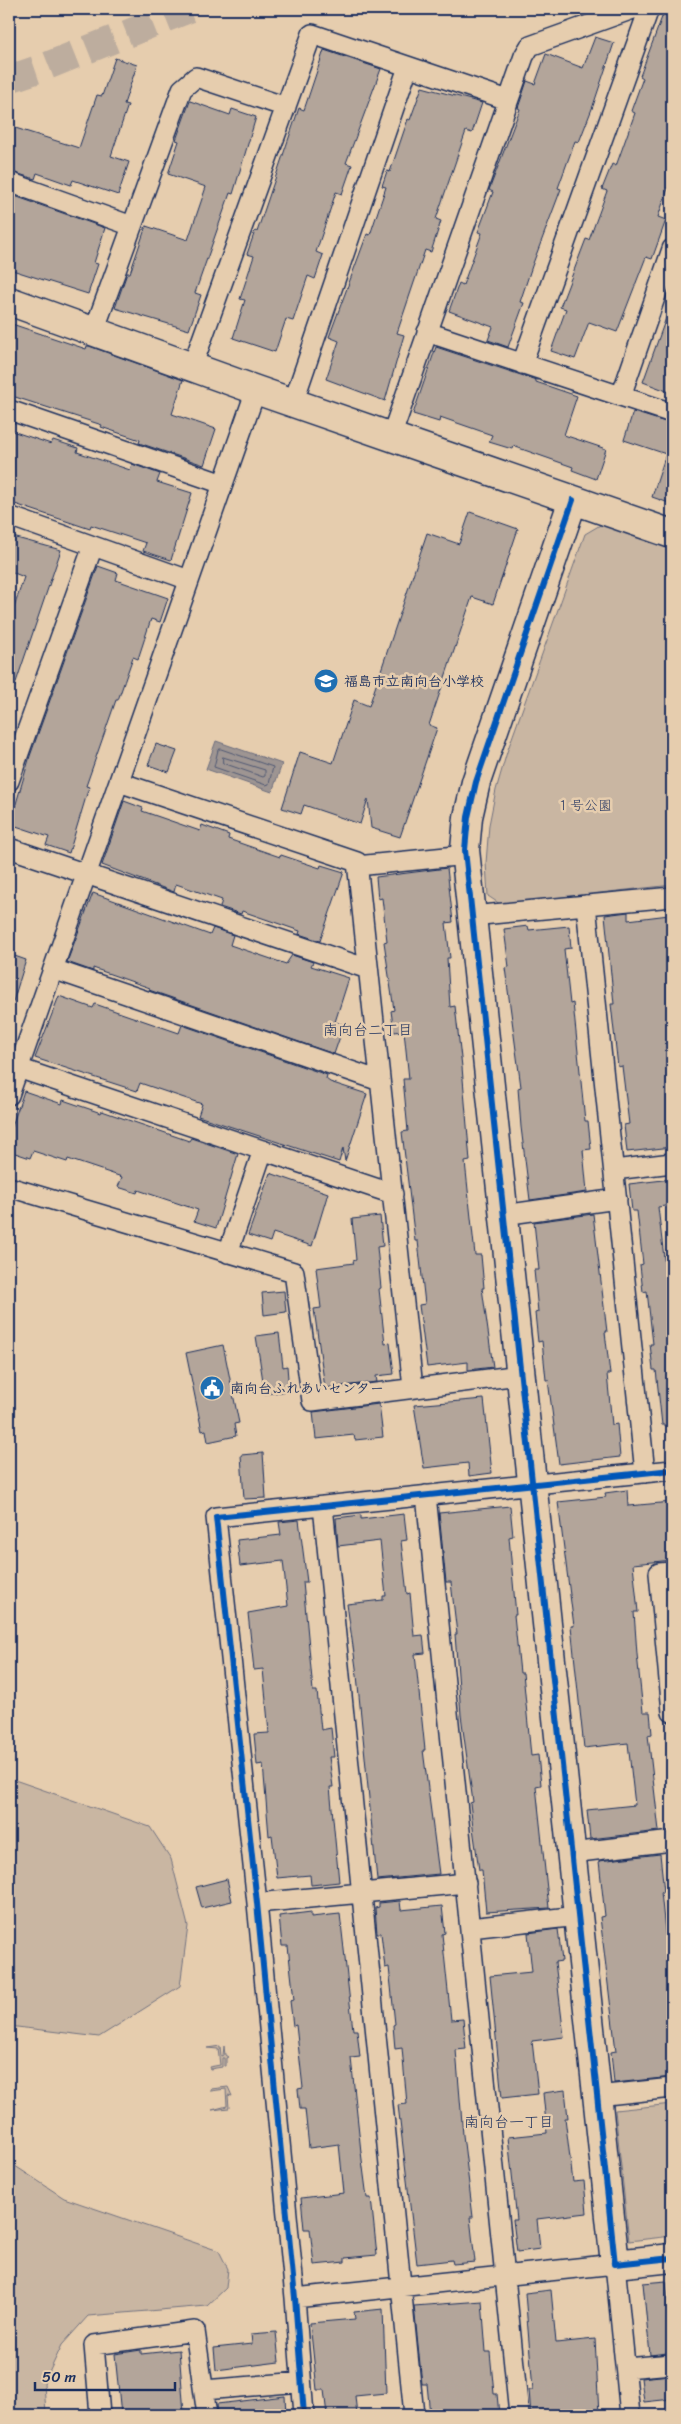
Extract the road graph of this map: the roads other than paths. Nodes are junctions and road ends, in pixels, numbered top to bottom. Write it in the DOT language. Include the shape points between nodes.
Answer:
graph roads {
  1 [pos="633,9"];
  2 [pos="649,9"];
  3 [pos="408,67"];
  4 [pos="508,100"];
  5 [pos="286,107"];
  6 [pos="9,182"];
  7 [pos="132,226"];
  8 [pos="672,249"];
  9 [pos="9,301"];
  10 [pos="94,331"];
  11 [pos="427,332"];
  12 [pos="522,364"];
  13 [pos="192,367"];
  14 [pos="256,390"];
  15 [pos="621,396"];
  16 [pos="293,403"];
  17 [pos="9,410"];
  18 [pos="672,413"];
  19 [pos="391,437"];
  20 [pos="223,484"];
  21 [pos="573,500"];
  22 [pos="9,516"];
  23 [pos="672,534"];
  24 [pos="93,546"];
  25 [pos="189,580"];
  26 [pos="9,781"];
  27 [pos="119,782"];
  28 [pos="9,848"];
  29 [pos="466,855"];
  30 [pos="357,866"];
  31 [pos="86,874"];
  32 [pos="672,896"];
  33 [pos="586,905"];
  34 [pos="471,916"];
  35 [pos="53,969"];
  36 [pos="368,969"];
  37 [pos="18,1068"];
  38 [pos="380,1082"];
  39 [pos="9,1095"];
  40 [pos="263,1150"];
  41 [pos="672,1163"];
  42 [pos="614,1170"];
  43 [pos="9,1187"];
  44 [pos="393,1194"];
  45 [pos="617,1199"];
  46 [pos="503,1216"];
  47 [pos="228,1253"];
  48 [pos="520,1375"];
  49 [pos="413,1388"];
  50 [pos="672,1470"];
  51 [pos="645,1473"];
  52 [pos="532,1485"];
  53 [pos="426,1496"];
  54 [pos="323,1506"];
  55 [pos="672,1572"];
  56 [pos="672,1712"];
  57 [pos="672,1841"];
  58 [pos="571,1853"];
  59 [pos="466,1883"];
  60 [pos="362,1893"];
  61 [pos="258,1903"];
  62 [pos="578,1916"];
  63 [pos="470,1928"];
  64 [pos="672,2088"];
  65 [pos="598,2096"];
  66 [pos="672,2258"];
  67 [pos="615,2264"];
  68 [pos="506,2275"];
  69 [pos="401,2286"];
  70 [pos="295,2298"];
  71 [pos="672,2364"];
  72 [pos="626,2368"];
  73 [pos="301,2382"];
  74 [pos="204,2390"];
  75 [pos="100,2415"];
  76 [pos="207,2415"];
  77 [pos="304,2415"];
  78 [pos="414,2415"];
  79 [pos="519,2415"];
  80 [pos="630,2415"];
  1 -- 4 [label="street" via="530,46"];
  2 -- 12 [label="street"];
  3 -- 4 [label="street"];
  3 -- 5 [label="street" via="312,34"];
  3 -- 16 [label="street"];
  4 -- 11 [label="street"];
  5 -- 7 [label="street" via="196,77 182,89"];
  5 -- 13 [label="street"];
  6 -- 7 [label="street"];
  7 -- 10 [label="street"];
  8 -- 15 [label="street"];
  9 -- 10 [label="street"];
  10 -- 13 [label="street"];
  11 -- 12 [label="street"];
  11 -- 19 [label="street"];
  12 -- 15 [label="street"];
  13 -- 14 [label="street"];
  14 -- 16 [label="street"];
  14 -- 20 [label="street"];
  15 -- 18 [label="street"];
  16 -- 19 [label="street"];
  17 -- 20 [label="street"];
  19 -- 21 [label="street"];
  20 -- 25 [label="street"];
  21 -- 23 [label="street"];
  21 -- 29 [label="street" via="476,782 468,817"];
  22 -- 24 [label="street"];
  24 -- 25 [label="street"];
  24 -- 26 [label="street"];
  25 -- 27 [label="street"];
  27 -- 30 [label="street" via="357,862"];
  27 -- 31 [label="street"];
  28 -- 31 [label="street"];
  29 -- 30 [label="street"];
  29 -- 34 [label="street"];
  30 -- 36 [label="street"];
  31 -- 35 [label="street"];
  31 -- 36 [label="street"];
  32 -- 33 [label="street"];
  33 -- 34 [label="street"];
  33 -- 42 [label="street"];
  34 -- 46 [label="street"];
  35 -- 37 [label="street"];
  35 -- 38 [label="street"];
  36 -- 38 [label="street"];
  37 -- 39 [label="street"];
  37 -- 40 [label="street"];
  38 -- 44 [label="street"];
  40 -- 44 [label="street"];
  40 -- 47 [label="street"];
  41 -- 42 [label="street"];
  42 -- 45 [label="street"];
  43 -- 47 [label="street"];
  44 -- 49 [label="street"];
  45 -- 46 [label="street"];
  45 -- 51 [label="street"];
  46 -- 48 [label="street"];
  47 -- 49 [label="street" via="294,1272 312,1401"];
  48 -- 49 [label="street"];
  48 -- 52 [label="street"];
  50 -- 51 [label="street"];
  51 -- 52 [label="street"];
  52 -- 53 [label="street"];
  52 -- 58 [label="street"];
  53 -- 54 [label="street"];
  53 -- 59 [label="street"];
  54 -- 60 [label="street"];
  54 -- 61 [label="street" via="216,1517"];
  55 -- 56 [label="street" via="658,1573"];
  57 -- 58 [label="street"];
  58 -- 62 [label="street"];
  59 -- 60 [label="street"];
  59 -- 63 [label="street"];
  60 -- 61 [label="street"];
  60 -- 69 [label="street"];
  61 -- 70 [label="street"];
  62 -- 63 [label="street"];
  62 -- 65 [label="street"];
  63 -- 68 [label="street"];
  64 -- 65 [label="street"];
  65 -- 67 [label="street"];
  66 -- 67 [label="street"];
  67 -- 68 [label="street"];
  67 -- 72 [label="street"];
  68 -- 69 [label="street"];
  68 -- 79 [label="street"];
  69 -- 70 [label="street"];
  69 -- 78 [label="street"];
  70 -- 73 [label="street"];
  71 -- 72 [label="street"];
  72 -- 80 [label="street"];
  73 -- 74 [label="street"];
  73 -- 77 [label="street"];
  74 -- 75 [label="street" via="195,2330 94,2345"];
  74 -- 76 [label="street"];
}
